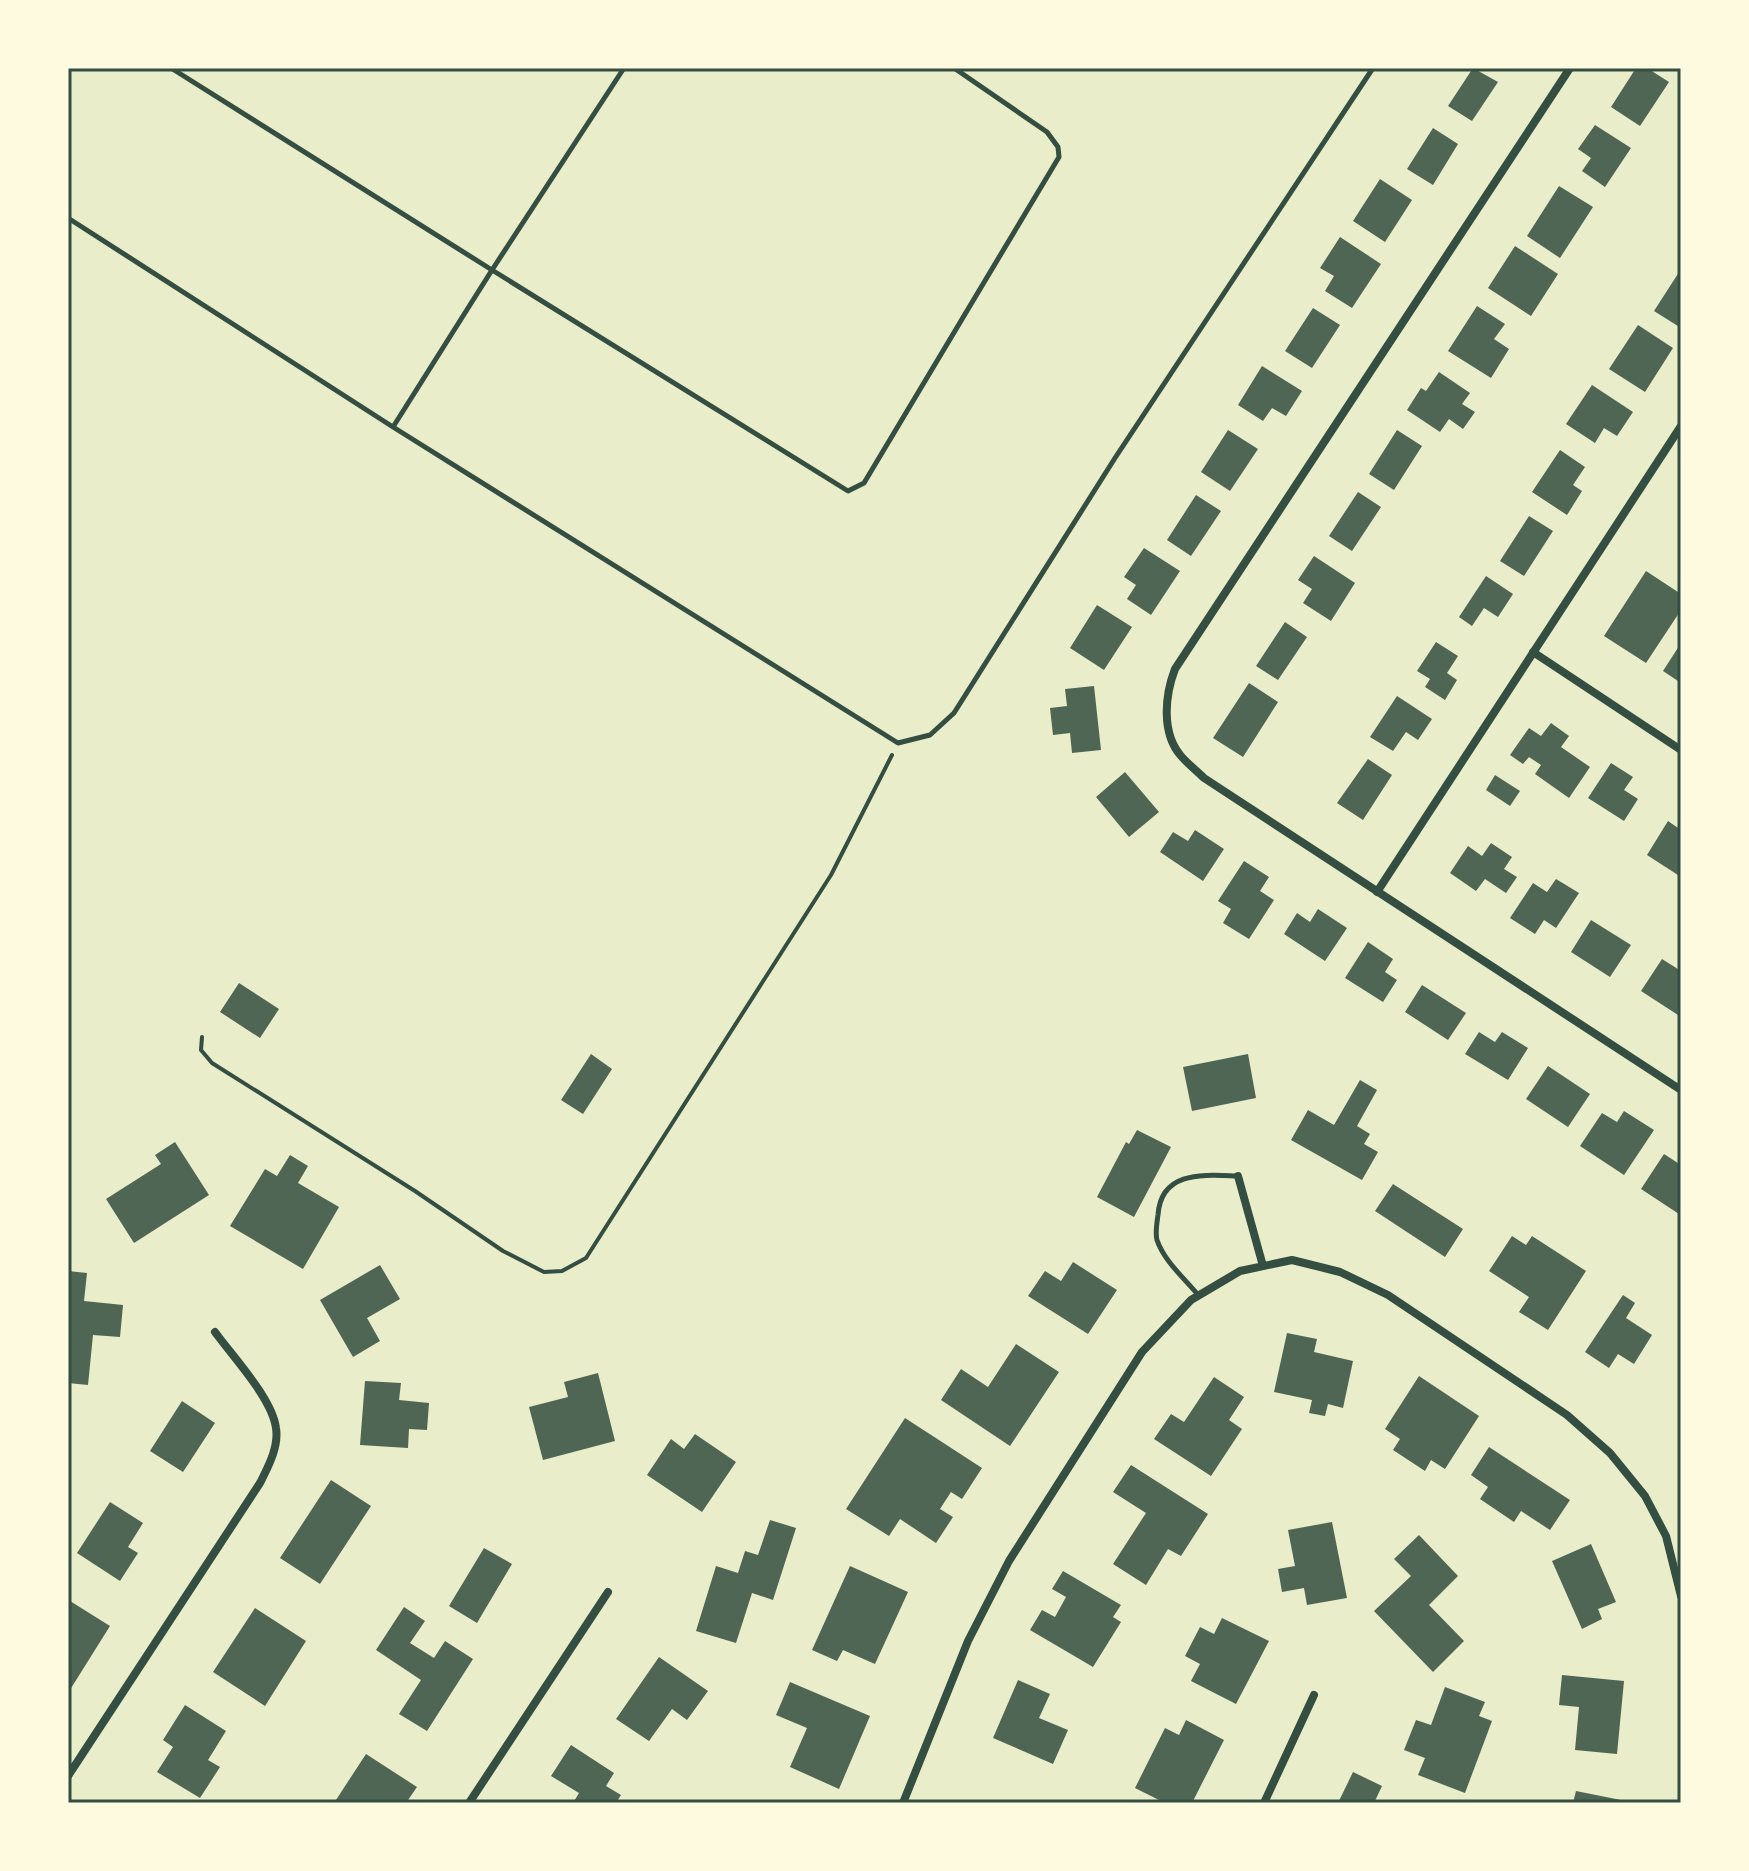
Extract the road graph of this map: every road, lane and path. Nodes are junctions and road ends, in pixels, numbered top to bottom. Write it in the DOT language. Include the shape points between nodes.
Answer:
graph roads {
  1 [pos="171,68"];
  2 [pos="624,68"];
  3 [pos="954,68"];
  4 [pos="1373,68"];
  5 [pos="1570,68"];
  6 [pos="68,218"];
  7 [pos="492,270"];
  8 [pos="1681,426"];
  9 [pos="393,427"];
  10 [pos="1533,652"];
  11 [pos="898,743"];
  12 [pos="1681,750"];
  13 [pos="1377,892"];
  14 [pos="202,1037"];
  15 [pos="1681,1090"];
  16 [pos="1238,1176"];
  17 [pos="1263,1266"];
  18 [pos="1199,1296"];
  19 [pos="215,1332"];
  20 [pos="608,1592"];
  21 [pos="1681,1596"];
  22 [pos="1314,1695"];
  23 [pos="68,1776"];
  24 [pos="469,1803"];
  25 [pos="903,1803"];
  26 [pos="1264,1803"];
  1 -- 7 [label="lane"];
  2 -- 7 [label="lane"];
  3 -- 7 [label="lane" via="1047,132 1059,157 856,489 836,485"];
  4 -- 11 [label="lane" via="954,713 930,735"];
  5 -- 13 [label="street" via="1175,669 1168,689 1167,723 1178,753 1204,778"];
  6 -- 9 [label="lane"];
  7 -- 9 [label="lane"];
  8 -- 10 [label="street"];
  9 -- 11 [label="lane"];
  10 -- 12 [label="street"];
  10 -- 13 [label="street"];
  11 -- 14 [label="path" via="831,875 586,1258 562,1271 544,1272 503,1251 212,1063 201,1050"];
  13 -- 15 [label="street"];
  16 -- 17 [label="street"];
  16 -- 18 [label="lane" via="1192,1175 1171,1185 1159,1205 1156,1238"];
  17 -- 18 [label="street" via="1240,1271"];
  17 -- 21 [label="street" via="1292,1260 1340,1272 1388,1295 1567,1415 1610,1453 1645,1496 1666,1536"];
  18 -- 25 [label="street" via="1142,1352 1009,1561 968,1641"];
  19 -- 23 [label="street" via="269,1407 277,1430 273,1455 260,1483"];
  20 -- 24 [label="street"];
  22 -- 26 [label="street"];
}
